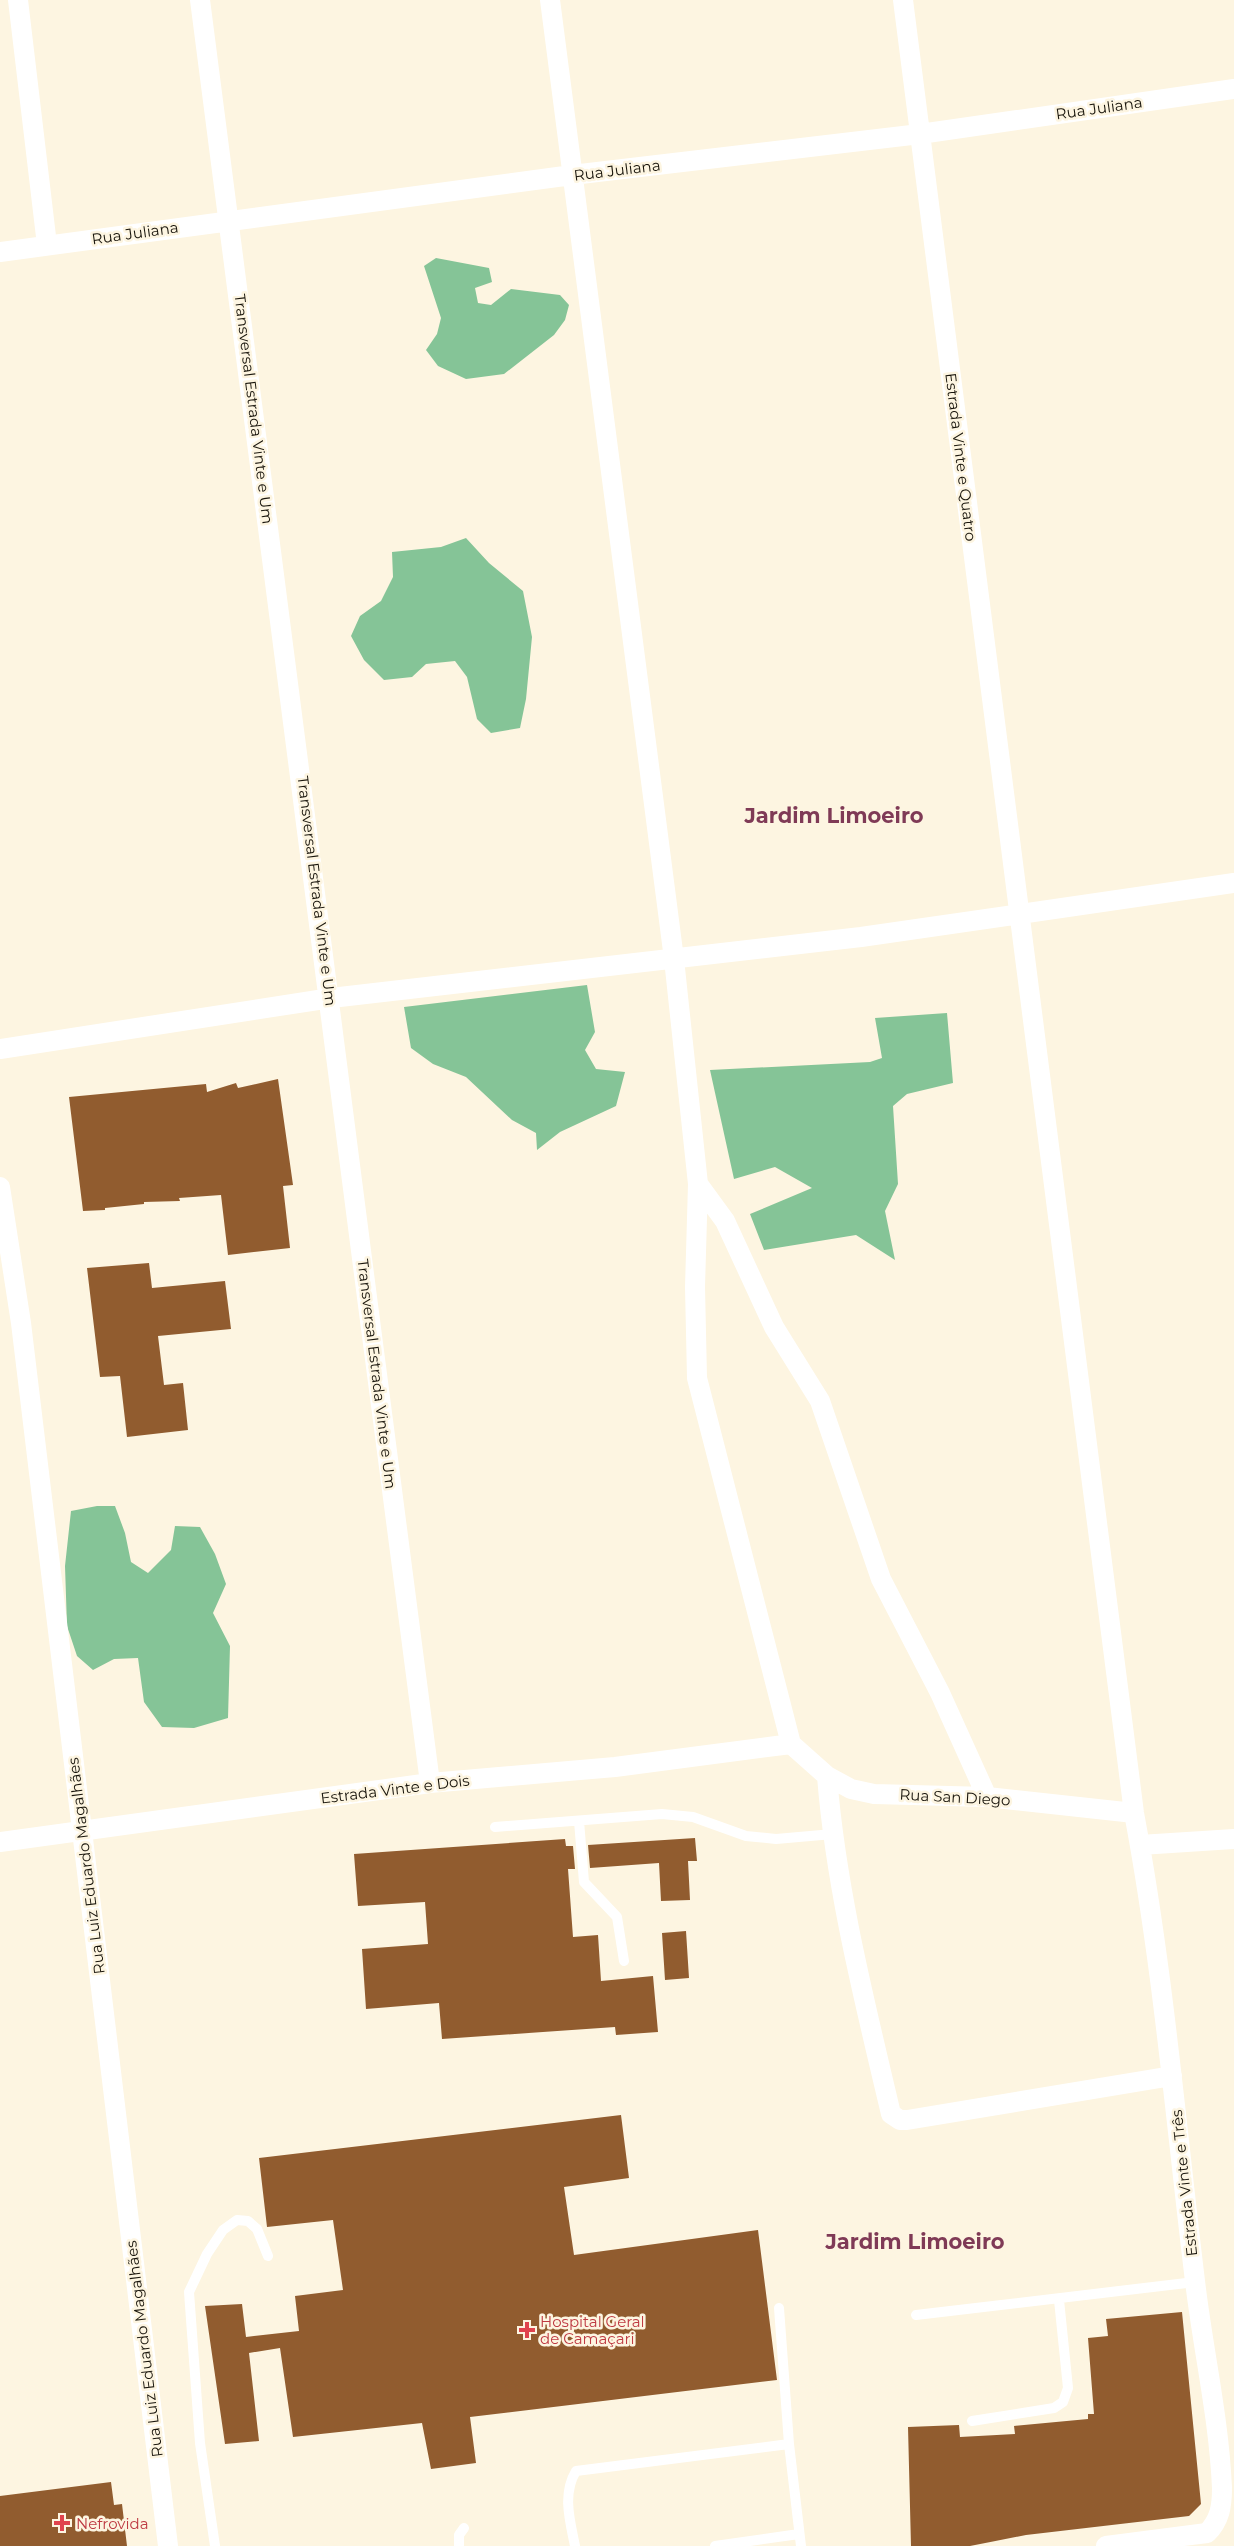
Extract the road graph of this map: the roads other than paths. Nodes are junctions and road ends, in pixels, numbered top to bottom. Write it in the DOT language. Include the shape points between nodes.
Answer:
graph roads {
  1 [pos="18,0"];
  2 [pos="200,0"];
  3 [pos="550,0"];
  4 [pos="903,0"];
  5 [pos="1234,89"];
  6 [pos="920,134"];
  7 [pos="572,175"];
  8 [pos="230,220"];
  9 [pos="47,246"];
  10 [pos="0,252"];
  11 [pos="1234,883"];
  12 [pos="1020,914"];
  13 [pos="674,959"];
  14 [pos="331,998"];
  15 [pos="0,1049"];
  16 [pos="698,1185"];
  17 [pos="0,1187"];
  18 [pos="791,1744"];
  19 [pos="827,1776"];
  20 [pos="429,1783"];
  21 [pos="987,1797"];
  22 [pos="1134,1813"];
  23 [pos="579,1821"];
  24 [pos="495,1827"];
  25 [pos="81,1832"];
  26 [pos="833,1834"];
  27 [pos="1234,1839"];
  28 [pos="0,1842"];
  29 [pos="1140,1845"];
  30 [pos="624,1961"];
  31 [pos="1172,2076"];
  32 [pos="268,2256"];
  33 [pos="1195,2282"];
  34 [pos="1059,2300"];
  35 [pos="779,2308"];
  36 [pos="916,2315"];
  37 [pos="972,2421"];
  38 [pos="789,2444"];
  39 [pos="464,2528"];
  40 [pos="799,2534"];
  41 [pos="168,2546"];
  42 [pos="215,2546"];
  43 [pos="459,2546"];
  44 [pos="575,2546"];
  45 [pos="715,2546"];
  46 [pos="801,2546"];
  47 [pos="1106,2546"];
  1 -- 9 [label="street"];
  2 -- 8 [label="street, Transversal Estrada Vinte e Um"];
  3 -- 7 [label="street"];
  4 -- 6 [label="street, Estrada Vinte e Quatro"];
  5 -- 6 [label="street, Rua Juliana"];
  6 -- 7 [label="street, Rua Juliana"];
  6 -- 12 [label="street, Estrada Vinte e Quatro"];
  7 -- 8 [label="street, Rua Juliana"];
  7 -- 13 [label="street"];
  8 -- 9 [label="street, Rua Juliana"];
  8 -- 14 [label="street, Transversal Estrada Vinte e Um"];
  9 -- 10 [label="street, Rua Juliana"];
  11 -- 12 [label="street"];
  12 -- 13 [label="street"];
  12 -- 22 [label="street, Estrada Vinte e Quatro"];
  13 -- 14 [label="street"];
  13 -- 16 [label="street"];
  14 -- 15 [label="street"];
  14 -- 20 [label="street, Transversal Estrada Vinte e Um"];
  16 -- 18 [label="street" via="697,1378"];
  16 -- 21 [label="street" via="725,1221 774,1327 820,1401 881,1579"];
  17 -- 25 [label="street, Rua Luiz Eduardo Magalhães" via="22,1335"];
  18 -- 19 [label="street, Rua San Diego"];
  18 -- 20 [label="street, Estrada Vinte e Dois" via="615,1767"];
  19 -- 21 [label="street, Rua San Diego" via="851,1789 874,1794"];
  19 -- 26 [label="street"];
  20 -- 25 [label="street, Estrada Vinte e Dois"];
  21 -- 22 [label="street, Rua San Diego"];
  22 -- 29 [label="street, Estrada Vinte e Três"];
  23 -- 24 [label="lane"];
  23 -- 26 [label="lane" via="662,1814 693,1817 746,1836 776,1839"];
  23 -- 30 [label="lane" via="584,1882 617,1917"];
  25 -- 28 [label="street, Estrada Vinte e Dois"];
  25 -- 41 [label="street, Rua Luiz Eduardo Magalhães"];
  26 -- 31 [label="street" via="868,2017 891,2114 896,2118 907,2120"];
  27 -- 29 [label="street"];
  29 -- 31 [label="street, Estrada Vinte e Três"];
  31 -- 33 [label="street, Estrada Vinte e Três"];
  32 -- 42 [label="lane" via="257,2229 248,2221 237,2220 223,2230 212,2246 189,2292 200,2443"];
  33 -- 34 [label="lane"];
  33 -- 47 [label="street, Estrada Vinte e Três" via="1222,2489 1218,2521 1207,2533"];
  34 -- 36 [label="lane"];
  34 -- 37 [label="lane" via="1068,2388 1063,2402 1054,2408"];
  35 -- 38 [label="lane"];
  38 -- 40 [label="lane"];
  38 -- 44 [label="lane" via="576,2471 568,2489 568,2515"];
  39 -- 43 [label="lane"];
  40 -- 45 [label="lane"];
  40 -- 46 [label="lane"];
}
